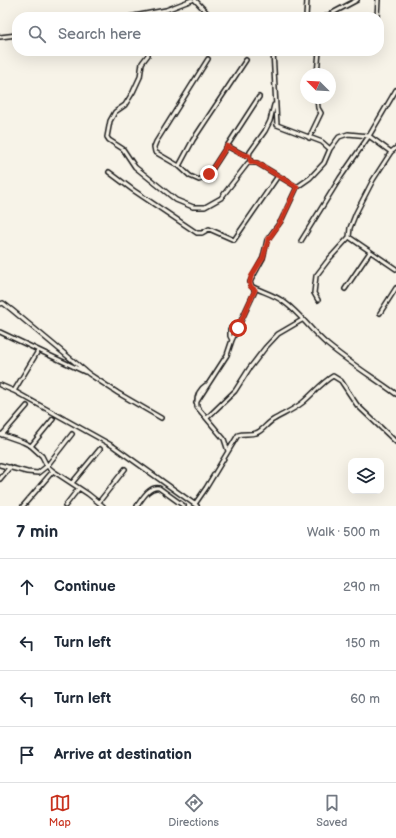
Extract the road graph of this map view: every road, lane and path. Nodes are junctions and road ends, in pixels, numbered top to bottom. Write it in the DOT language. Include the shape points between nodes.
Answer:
graph roads {
  1 [pos="180,0"];
  2 [pos="192,0"];
  3 [pos="196,0"];
  4 [pos="307,0"];
  5 [pos="357,0"];
  6 [pos="378,0"];
  7 [pos="179,5"];
  8 [pos="158,12"];
  9 [pos="206,12"];
  10 [pos="306,12"];
  11 [pos="334,12"];
  12 [pos="377,12"];
  13 [pos="12,36"];
  14 [pos="0,37"];
  15 [pos="147,56"];
  16 [pos="274,56"];
  17 [pos="319,56"];
  18 [pos="208,59"];
  19 [pos="246,60"];
  20 [pos="318,68"];
  21 [pos="396,90"];
  22 [pos="259,97"];
  23 [pos="276,98"];
  24 [pos="318,104"];
  25 [pos="369,136"];
  26 [pos="310,138"];
  27 [pos="227,146"];
  28 [pos="396,148"];
  29 [pos="330,150"];
  30 [pos="391,152"];
  31 [pos="249,156"];
  32 [pos="251,162"];
  33 [pos="179,166"];
  34 [pos="109,172"];
  35 [pos="278,176"];
  36 [pos="297,187"];
  37 [pos="349,237"];
  38 [pos="301,241"];
  39 [pos="370,252"];
  40 [pos="396,269"];
  41 [pos="253,288"];
  42 [pos="396,288"];
  43 [pos="345,289"];
  44 [pos="318,300"];
  45 [pos="0,304"];
  46 [pos="380,313"];
  47 [pos="302,320"];
  48 [pos="240,324"];
  49 [pos="0,332"];
  50 [pos="232,340"];
  51 [pos="38,350"];
  52 [pos="90,374"];
  53 [pos="0,385"];
  54 [pos="14,391"];
  55 [pos="396,394"];
  56 [pos="27,406"];
  57 [pos="161,418"];
  58 [pos="207,418"];
  59 [pos="53,419"];
  60 [pos="72,434"];
  61 [pos="1,435"];
  62 [pos="396,442"];
  63 [pos="31,446"];
  64 [pos="100,449"];
  65 [pos="228,451"];
  66 [pos="0,464"];
  67 [pos="48,466"];
  68 [pos="10,467"];
  69 [pos="125,469"];
  70 [pos="53,471"];
  71 [pos="0,479"];
  72 [pos="72,483"];
  73 [pos="79,488"];
  74 [pos="99,502"];
  75 [pos="196,505"];
  76 [pos="23,506"];
  77 [pos="65,506"];
  78 [pos="103,506"];
  79 [pos="136,506"];
  80 [pos="184,506"];
  1 -- 7 [label="street"];
  2 -- 7 [label="street"];
  3 -- 9 [label="street"];
  4 -- 10 [label="street"];
  5 -- 11 [label="street"];
  6 -- 12 [label="street"];
  7 -- 8 [label="street"];
  13 -- 14 [label="street"];
  15 -- 32 [label="street" via="125,106 115,112 110,121 107,137 123,149 135,167 176,200 194,207 204,207 222,198"];
  16 -- 23 [label="street"];
  17 -- 20 [label="street"];
  18 -- 33 [label="street" via="154,147 155,152"];
  19 -- 33 [label="street"];
  21 -- 25 [label="street"];
  22 -- 27 [label="street"];
  23 -- 26 [label="street" via="276,125"];
  23 -- 31 [label="street" via="270,121"];
  24 -- 26 [label="street" via="321,113"];
  25 -- 29 [label="street" via="343,134"];
  25 -- 30 [label="street"];
  25 -- 38 [label="street"];
  26 -- 29 [label="street" via="322,142"];
  27 -- 31 [label="street"];
  27 -- 33 [label="street" via="209,174 200,180"];
  28 -- 30 [label="street"];
  29 -- 36 [label="street" via="324,163"];
  30 -- 37 [label="street" via="356,213"];
  31 -- 32 [label="street"];
  32 -- 35 [label="street"];
  34 -- 35 [label="street" via="197,234 209,229 234,240"];
  35 -- 36 [label="street"];
  36 -- 41 [label="street" via="281,221 268,240 263,258 251,277 250,286"];
  37 -- 39 [label="street"];
  37 -- 44 [label="street" via="316,276 314,292"];
  39 -- 40 [label="street"];
  39 -- 43 [label="street"];
  41 -- 47 [label="street" via="283,301"];
  41 -- 48 [label="street" via="255,290"];
  42 -- 46 [label="street"];
  45 -- 52 [label="street" via="3,303 12,310"];
  47 -- 55 [label="street" via="345,358"];
  47 -- 58 [label="street" via="278,334 249,369 235,391"];
  48 -- 50 [label="street"];
  48 -- 50 [label="street" via="230,329"];
  49 -- 51 [label="street"];
  50 -- 58 [label="street" via="227,355 196,403"];
  51 -- 52 [label="street"];
  51 -- 54 [label="street"];
  52 -- 57 [label="street" via="118,394"];
  53 -- 54 [label="street"];
  54 -- 75 [label="street" via="113,446"];
  56 -- 61 [label="street"];
  58 -- 65 [label="street" via="224,439"];
  59 -- 63 [label="street"];
  60 -- 67 [label="street"];
  61 -- 63 [label="street"];
  62 -- 65 [label="street" via="357,405 341,381 333,376 322,382 302,403 260,431 238,435"];
  63 -- 67 [label="street"];
  64 -- 72 [label="street"];
  65 -- 75 [label="street"];
  66 -- 68 [label="street"];
  67 -- 68 [label="street" via="38,473"];
  67 -- 70 [label="street"];
  68 -- 71 [label="street"];
  69 -- 74 [label="street"];
  70 -- 72 [label="street"];
  70 -- 76 [label="street"];
  72 -- 73 [label="street"];
  73 -- 74 [label="street"];
  73 -- 77 [label="street"];
  74 -- 78 [label="street"];
  79 -- 80 [label="street" via="156,487"];
}
